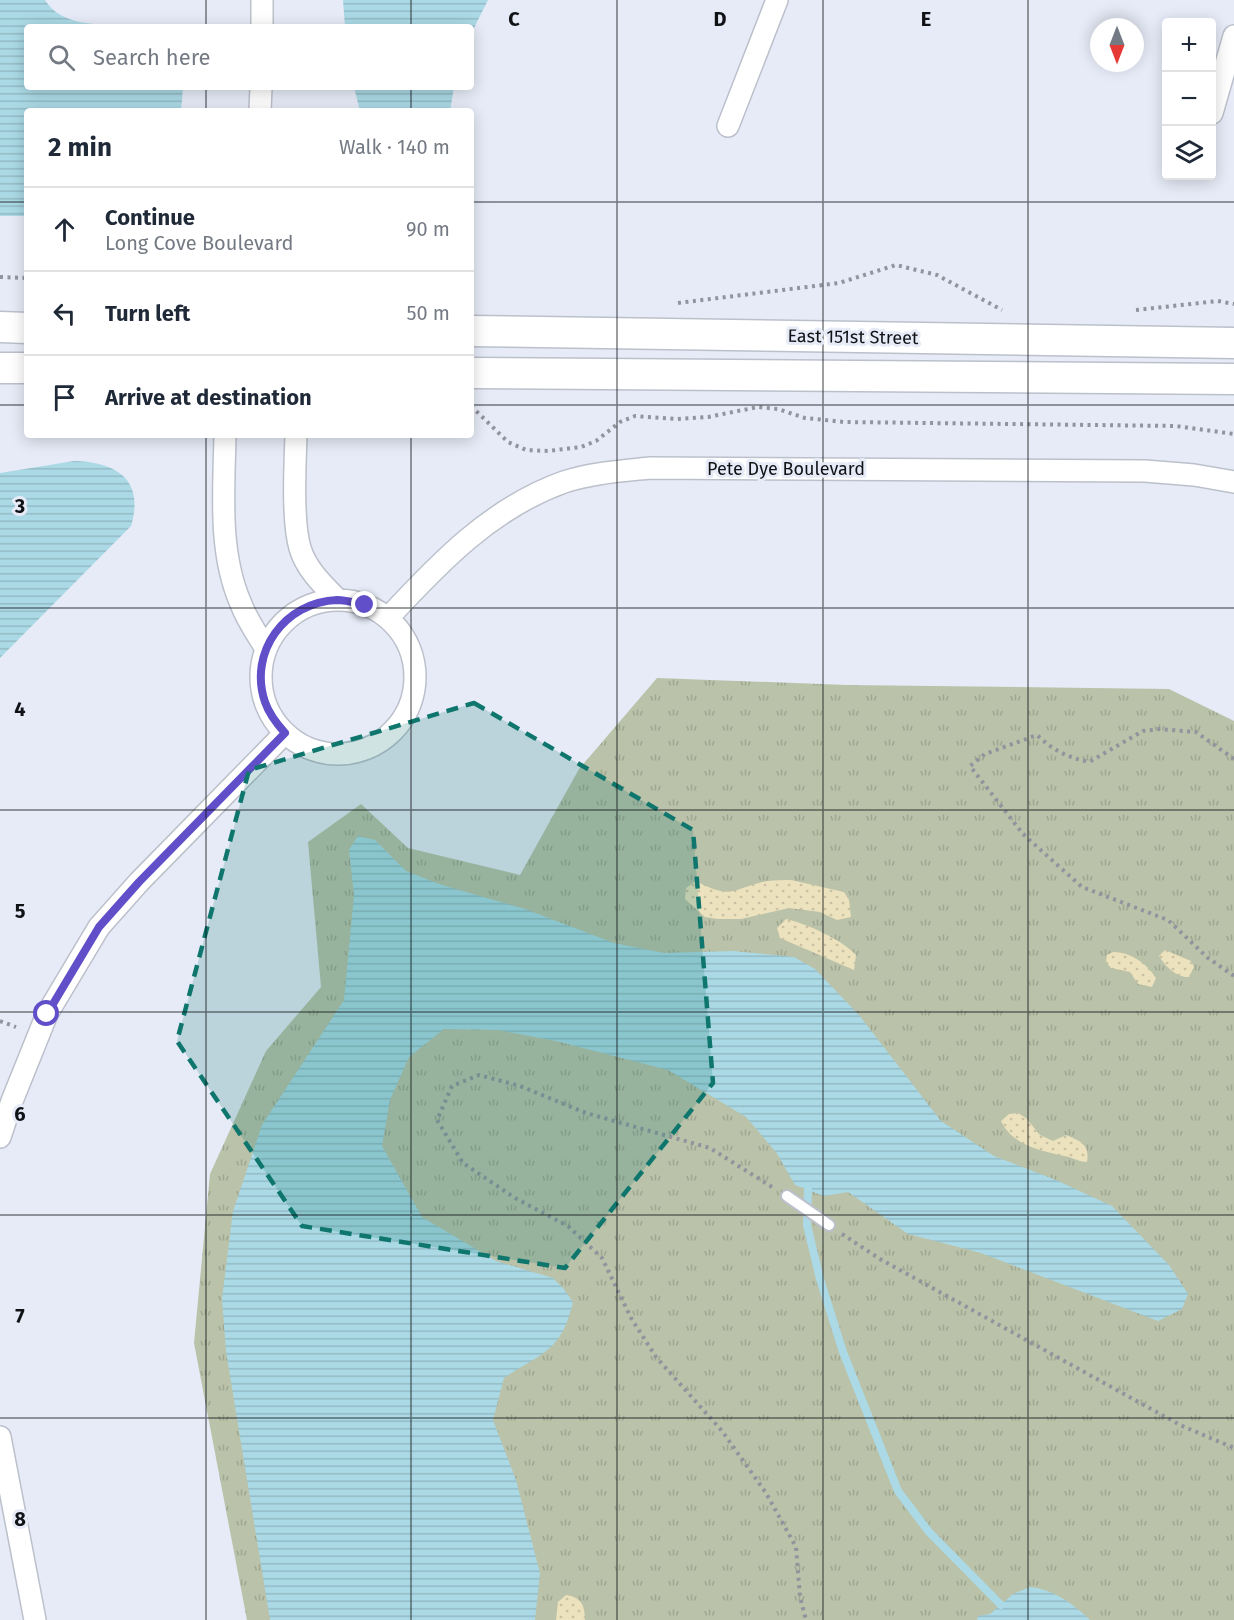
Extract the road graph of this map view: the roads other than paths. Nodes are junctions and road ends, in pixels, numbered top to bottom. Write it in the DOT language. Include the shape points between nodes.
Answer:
graph roads {
  1 [pos="262,0"];
  2 [pos="777,0"];
  3 [pos="262,24"];
  4 [pos="1234,36"];
  5 [pos="261,90"];
  6 [pos="1216,99"];
  7 [pos="260,108"];
  8 [pos="728,126"];
  9 [pos="0,327"];
  10 [pos="24,328"];
  11 [pos="474,331"];
  12 [pos="1234,344"];
  13 [pos="0,368"];
  14 [pos="24,368"];
  15 [pos="474,373"];
  16 [pos="1234,379"];
  17 [pos="225,438"];
  18 [pos="296,438"];
  19 [pos="1234,482"];
  20 [pos="338,600"];
  21 [pos="388,618"];
  22 [pos="266,648"];
  23 [pos="285,733"];
  24 [pos="0,1137"];
  25 [pos="787,1196"];
  26 [pos="829,1225"];
  27 [pos="0,1437"];
  28 [pos="35,1620"];
  1 -- 3 [label="street"];
  2 -- 8 [label="street"];
  4 -- 6 [label="street"];
  5 -- 7 [label="street"];
  9 -- 10 [label="street"];
  11 -- 12 [label="street, East 151st Street"];
  13 -- 14 [label="street"];
  15 -- 16 [label="street"];
  17 -- 22 [label="street" via="223,518 230,567 240,603"];
  18 -- 20 [label="street" via="299,547 321,583"];
  19 -- 21 [label="street, Pete Dye Boulevard" via="1145,471 650,468 608,472 565,482 523,500 489,522 448,554"];
  20 -- 21 [label="street" via="365,605"];
  20 -- 22 [label="street" via="315,603 294,613 277,629"];
  21 -- 23 [label="street" via="404,636 414,659 415,684 409,708 396,728 377,744 354,753 329,754 305,747"];
  22 -- 23 [label="street" via="261,666 265,703"];
  23 -- 24 [label="street" via="99,927 47,1014"];
  25 -- 26 [label="lane"];
  27 -- 28 [label="street"];
}
